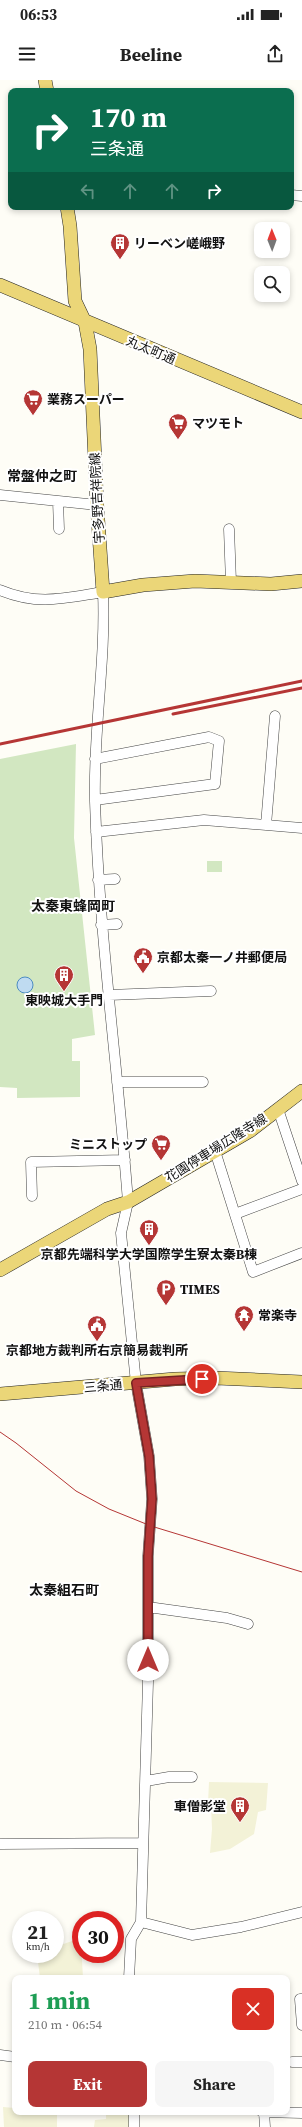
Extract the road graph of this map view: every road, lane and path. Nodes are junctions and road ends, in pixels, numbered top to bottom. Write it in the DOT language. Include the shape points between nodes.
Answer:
graph roads {
  1 [pos="67,210"];
  2 [pos="0,285"];
  3 [pos="85,322"];
  4 [pos="302,412"];
  5 [pos="0,495"];
  6 [pos="58,501"];
  7 [pos="97,505"];
  8 [pos="59,529"];
  9 [pos="229,529"];
  10 [pos="302,581"];
  11 [pos="231,582"];
  12 [pos="0,590"];
  13 [pos="103,592"];
  14 [pos="276,716"];
  15 [pos="95,759"];
  16 [pos="95,800"];
  17 [pos="266,825"];
  18 [pos="302,828"];
  19 [pos="96,832"];
  20 [pos="115,879"];
  21 [pos="98,880"];
  22 [pos="117,924"];
  23 [pos="101,925"];
  24 [pos="211,991"];
  25 [pos="109,995"];
  26 [pos="117,1082"];
  27 [pos="203,1082"];
  28 [pos="302,1091"];
  29 [pos="278,1110"];
  30 [pos="215,1151"];
  31 [pos="125,1160"];
  32 [pos="302,1181"];
  33 [pos="302,1189"];
  34 [pos="32,1196"];
  35 [pos="128,1202"];
  36 [pos="235,1214"];
  37 [pos="302,1253"];
  38 [pos="0,1270"];
  39 [pos="302,1382"];
  40 [pos="136,1383"];
  41 [pos="0,1394"];
  42 [pos="148,1607"];
  43 [pos="248,1624"];
  44 [pos="192,1777"];
  45 [pos="146,1781"];
  46 [pos="144,1843"];
  47 [pos="0,1844"];
  48 [pos="302,1912"];
  49 [pos="141,1922"];
  50 [pos="129,1975"];
  51 [pos="302,1999"];
  52 [pos="302,2025"];
  53 [pos="0,2055"];
  54 [pos="12,2057"];
  55 [pos="290,2113"];
  56 [pos="302,2113"];
  57 [pos="134,2115"];
  58 [pos="263,2115"];
  59 [pos="134,2127"];
  60 [pos="265,2127"];
  1 -- 3 [label="main road, 宇多野吉祥院線" via="76,301"];
  2 -- 3 [label="main road, 丸太町通"];
  3 -- 4 [label="main road, 丸太町通"];
  3 -- 7 [label="main road, 宇多野吉祥院線" via="90,349"];
  5 -- 6 [label="street"];
  6 -- 7 [label="street"];
  6 -- 8 [label="street"];
  7 -- 13 [label="main road, 宇多野吉祥院線"];
  9 -- 11 [label="street"];
  10 -- 11 [label="main road" via="271,584"];
  11 -- 13 [label="main road" via="195,581"];
  12 -- 13 [label="street" via="40,601"];
  13 -- 15 [label="street" via="104,628"];
  14 -- 17 [label="street"];
  15 -- 16 [label="street"];
  15 -- 16 [label="street" via="209,737 219,741 215,784"];
  16 -- 19 [label="street"];
  17 -- 18 [label="street"];
  17 -- 19 [label="street" via="204,820"];
  19 -- 21 [label="street"];
  20 -- 21 [label="street"];
  21 -- 23 [label="street"];
  22 -- 23 [label="street"];
  23 -- 25 [label="street"];
  24 -- 25 [label="street"];
  25 -- 26 [label="street"];
  26 -- 27 [label="street"];
  26 -- 31 [label="street"];
  28 -- 29 [label="main road, 花園停車場広隆寺線"];
  29 -- 30 [label="main road, 花園停車場広隆寺線"];
  29 -- 32 [label="street"];
  30 -- 35 [label="main road, 花園停車場広隆寺線"];
  30 -- 36 [label="street"];
  31 -- 34 [label="street" via="32,1162"];
  31 -- 35 [label="street"];
  33 -- 36 [label="street"];
  35 -- 38 [label="main road, 花園停車場広隆寺線" via="107,1209"];
  35 -- 40 [label="street" via="121,1233"];
  36 -- 37 [label="street" via="253,1272"];
  39 -- 40 [label="main road, 三条通" via="216,1378"];
  40 -- 41 [label="main road, 三条通"];
  40 -- 42 [label="street" via="149,1456 152,1499"];
  42 -- 43 [label="street" via="228,1618"];
  42 -- 45 [label="street"];
  44 -- 45 [label="street" via="168,1777"];
  45 -- 46 [label="street"];
  46 -- 47 [label="street"];
  46 -- 49 [label="street"];
  48 -- 49 [label="street" via="241,1927 192,1935"];
  49 -- 50 [label="street" via="131,1939"];
  51 -- 52 [label="street"];
  53 -- 54 [label="street"];
  55 -- 56 [label="street"];
  57 -- 59 [label="street"];
  58 -- 60 [label="street"];
}
